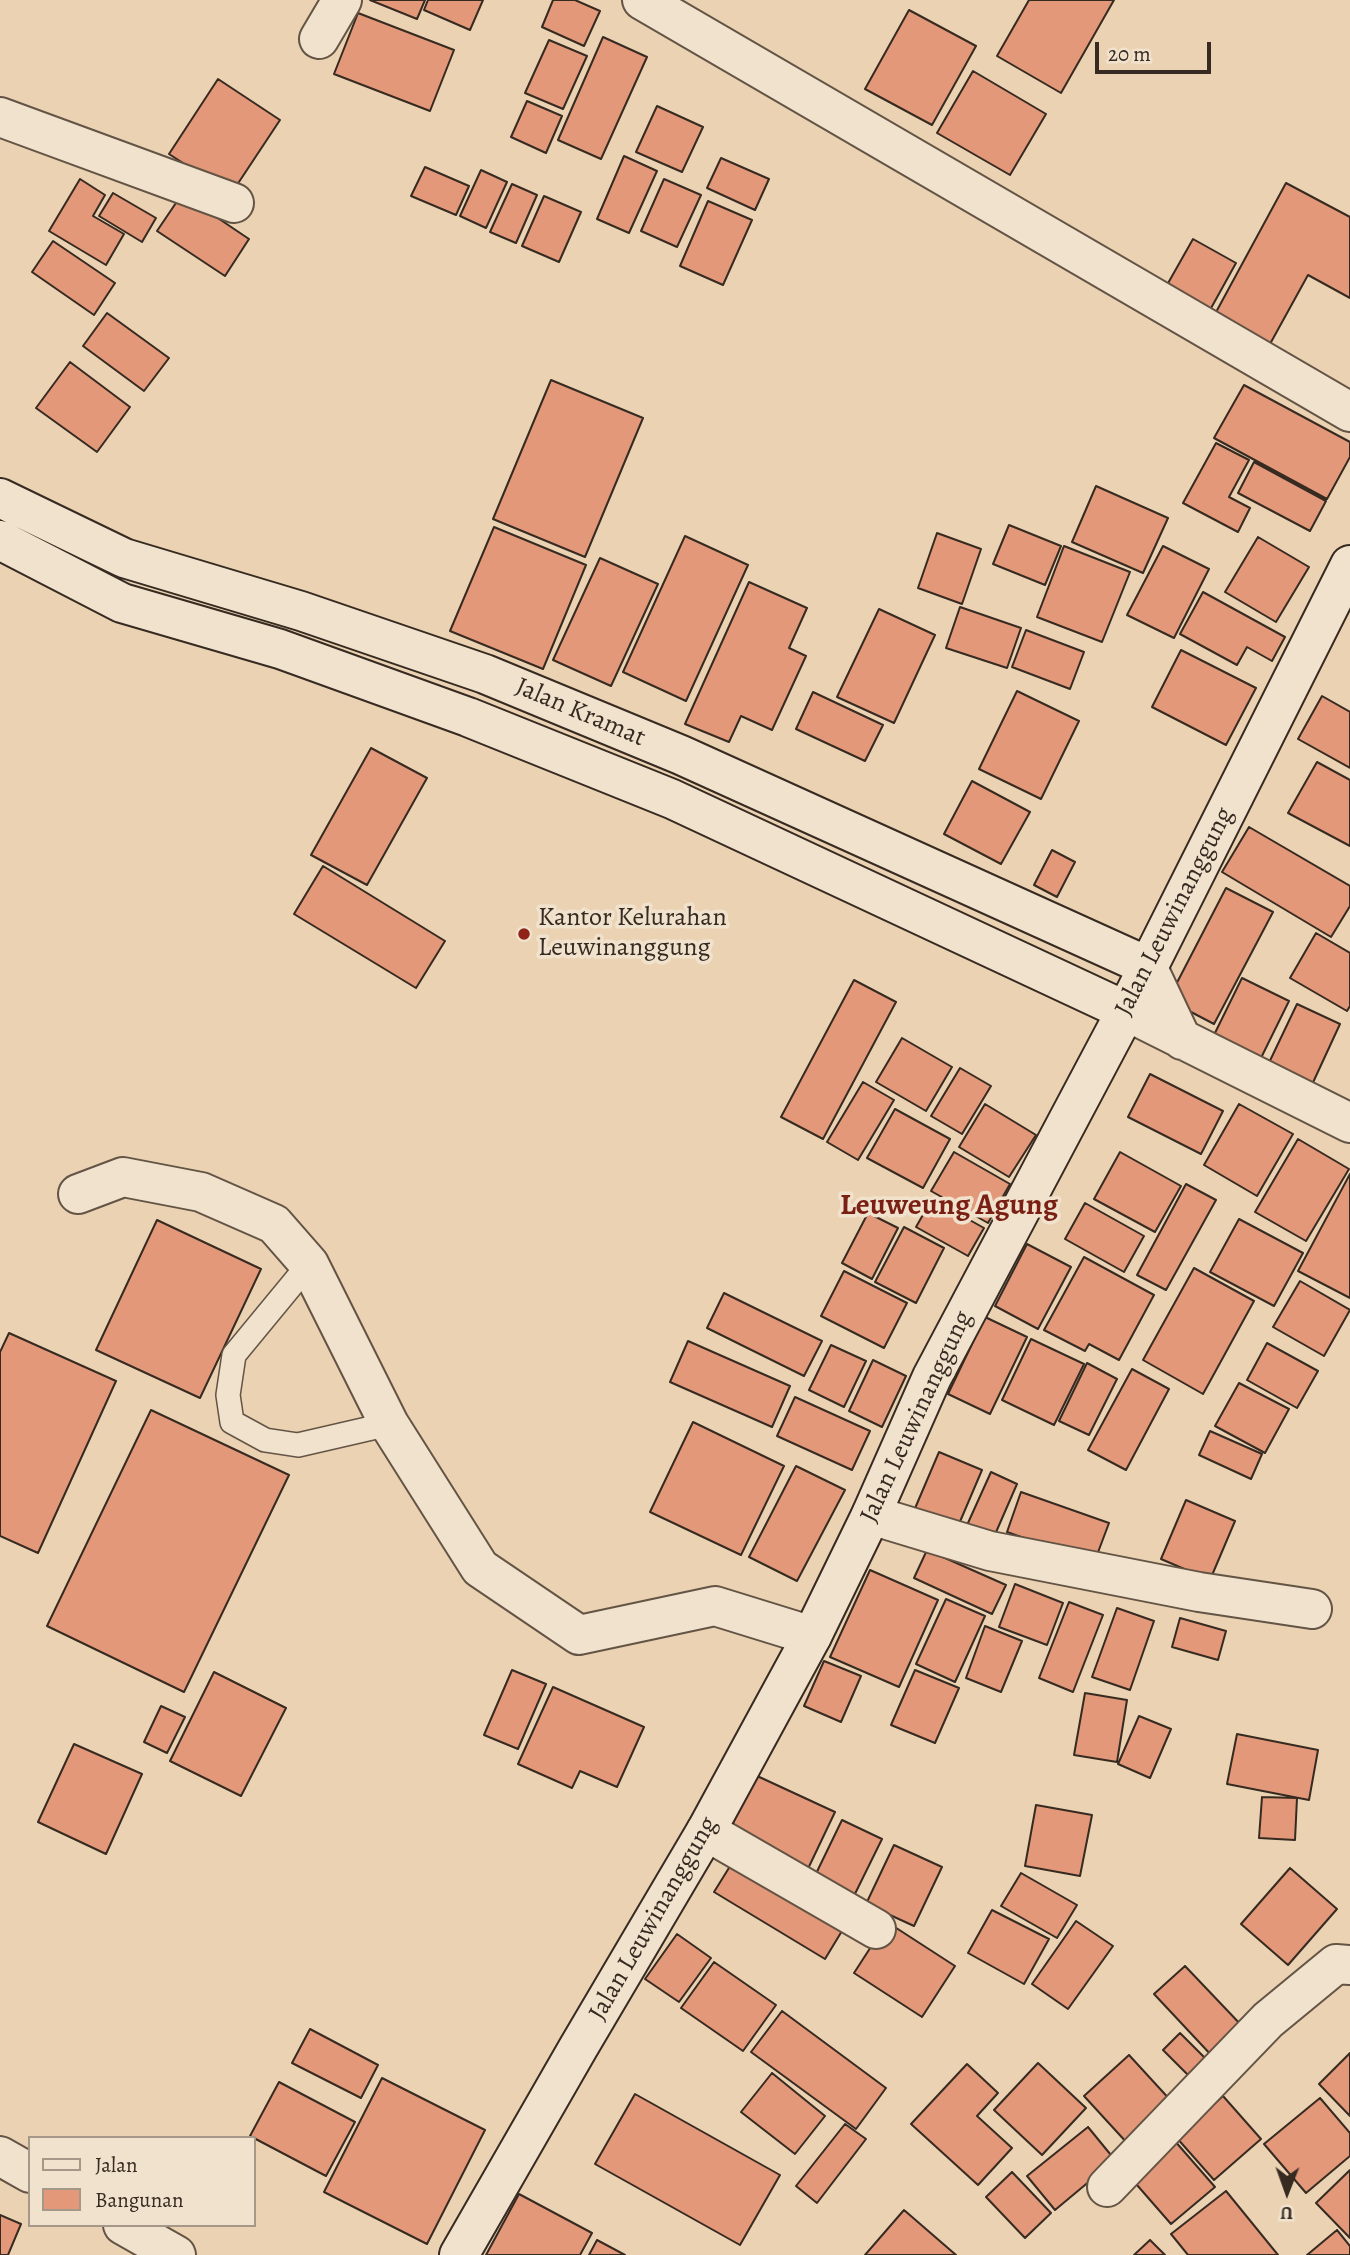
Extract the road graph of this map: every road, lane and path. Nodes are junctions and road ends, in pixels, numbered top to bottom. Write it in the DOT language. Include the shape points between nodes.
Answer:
graph roads {
  1 [pos="342,0"];
  2 [pos="642,0"];
  3 [pos="319,39"];
  4 [pos="0,117"];
  5 [pos="234,203"];
  6 [pos="1350,412"];
  7 [pos="9,502"];
  8 [pos="0,540"];
  9 [pos="1350,565"];
  10 [pos="1147,966"];
  11 [pos="1126,1011"];
  12 [pos="1182,1040"];
  13 [pos="1350,1124"];
  14 [pos="78,1194"];
  15 [pos="309,1264"];
  16 [pos="389,1424"];
  17 [pos="871,1514"];
  18 [pos="1312,1609"];
  19 [pos="812,1636"];
  20 [pos="706,1830"];
  21 [pos="876,1929"];
  22 [pos="1350,1965"];
  23 [pos="0,2157"];
  24 [pos="28,2172"];
  25 [pos="1107,2187"];
  26 [pos="127,2227"];
  27 [pos="176,2255"];
  28 [pos="459,2255"];
  1 -- 3 [label="main road"];
  2 -- 6 [label="main road"];
  4 -- 5 [label="main road"];
  7 -- 8 [label="main road"];
  7 -- 10 [label="main road, Jalan Kramat" via="124,558 301,611 485,674 681,755"];
  8 -- 11 [label="main road, Jalan Kramat" via="122,603 293,653 672,799"];
  9 -- 10 [label="main road, Jalan Leuwinanggung"];
  10 -- 11 [label="main road, Jalan Leuwinanggung"];
  10 -- 12 [label="main road"];
  11 -- 12 [label="main road, Jalan Kramat"];
  11 -- 17 [label="main road, Jalan Leuwinanggung" via="932,1377"];
  12 -- 13 [label="main road, Jalan Kramat"];
  14 -- 15 [label="main road" via="123,1177 201,1192 274,1224"];
  15 -- 16 [label="main road"];
  15 -- 16 [label="lane" via="234,1355 228,1395 232,1422 265,1440 298,1445"];
  16 -- 19 [label="main road" via="480,1568 579,1635 715,1606"];
  17 -- 18 [label="main road" via="990,1551"];
  17 -- 19 [label="main road, Jalan Leuwinanggung"];
  19 -- 20 [label="main road, Jalan Leuwinanggung"];
  20 -- 21 [label="main road"];
  20 -- 28 [label="main road, Jalan Leuwinanggung"];
  22 -- 25 [label="main road" via="1336,1964 1268,2020"];
  23 -- 24 [label="main road"];
  26 -- 27 [label="main road"];
}
